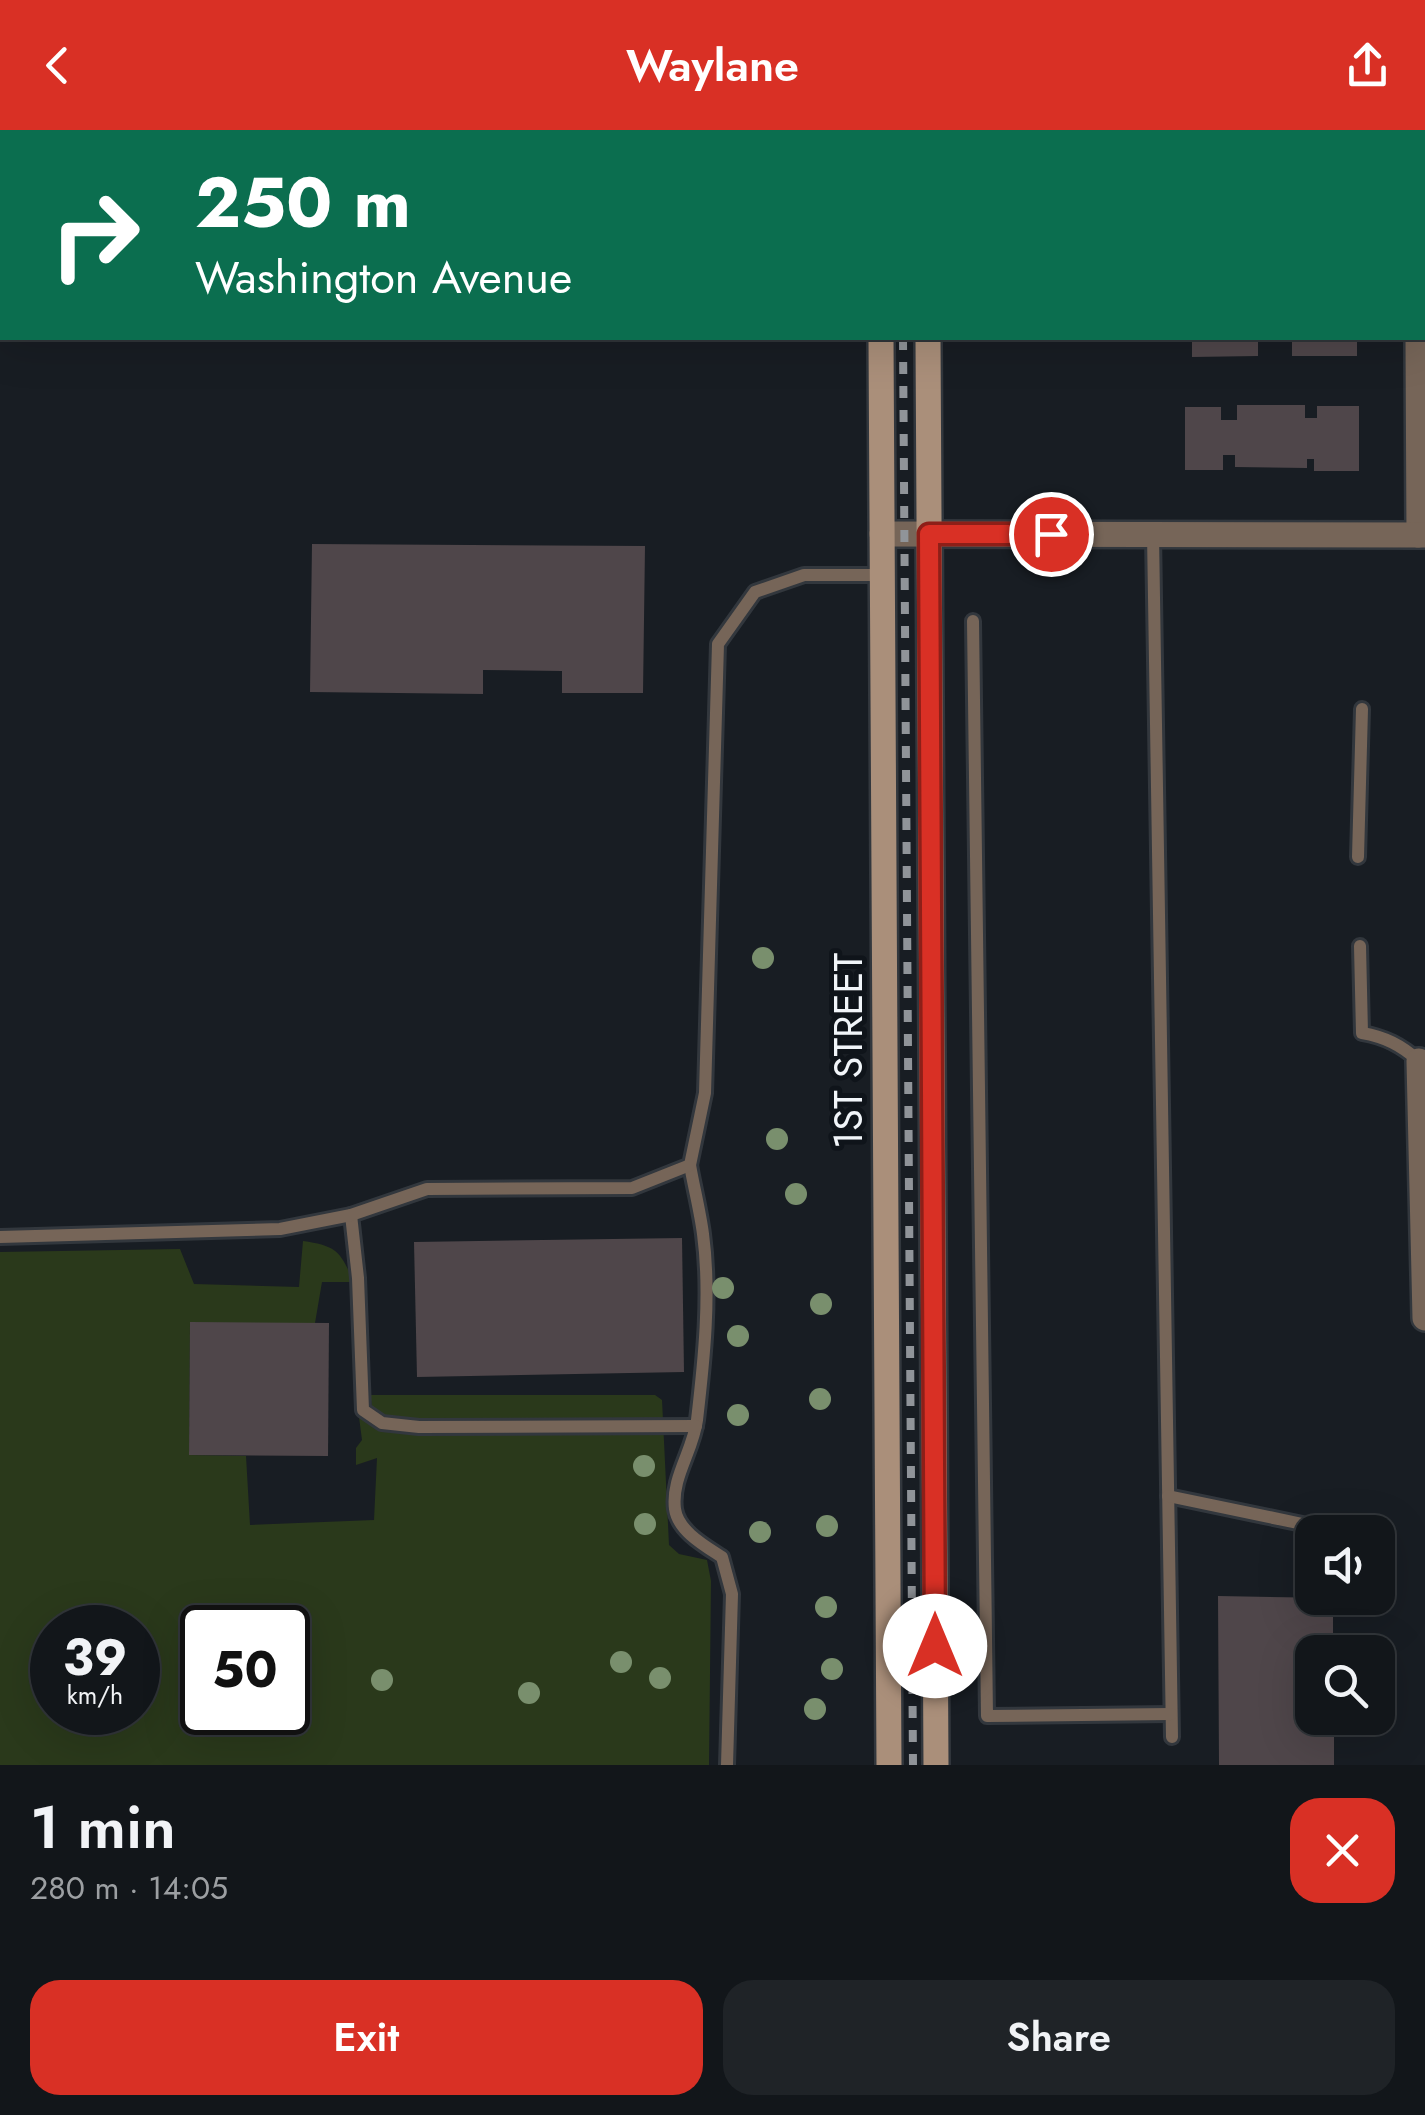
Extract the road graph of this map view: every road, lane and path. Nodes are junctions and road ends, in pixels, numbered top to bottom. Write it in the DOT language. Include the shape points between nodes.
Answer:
graph roads {
  1 [pos="881,340"];
  2 [pos="928,340"];
  3 [pos="1418,340"];
  4 [pos="882,534"];
  5 [pos="929,534"];
  6 [pos="1153,534"];
  7 [pos="1422,535"];
  8 [pos="883,574"];
  9 [pos="973,621"];
  10 [pos="1362,709"];
  11 [pos="1358,856"];
  12 [pos="1360,946"];
  13 [pos="1419,1060"];
  14 [pos="690,1165"];
  15 [pos="351,1215"];
  16 [pos="0,1237"];
  17 [pos="1425,1318"];
  18 [pos="696,1426"];
  19 [pos="1168,1496"];
  20 [pos="1295,1522"];
  21 [pos="1172,1714"];
  22 [pos="1172,1737"];
  23 [pos="726,1765"];
  24 [pos="889,1765"];
  25 [pos="936,1765"];
  1 -- 4 [label="main road, 1ST STREET"];
  2 -- 5 [label="main road, 1ST STREET"];
  3 -- 7 [label="street"];
  4 -- 5 [label="street"];
  4 -- 8 [label="main road, 1ST STREET"];
  5 -- 6 [label="street"];
  5 -- 25 [label="main road, 1ST STREET"];
  6 -- 7 [label="street"];
  6 -- 19 [label="lane"];
  8 -- 14 [label="lane" via="804,574 755,592 718,644 705,1093"];
  8 -- 24 [label="main road, 1ST STREET"];
  9 -- 21 [label="lane" via="987,1716"];
  10 -- 11 [label="lane"];
  12 -- 13 [label="lane" via="1362,1033 1393,1042"];
  13 -- 17 [label="street"];
  14 -- 15 [label="lane" via="632,1188 427,1189"];
  14 -- 18 [label="lane" via="706,1285"];
  15 -- 16 [label="lane" via="280,1229"];
  15 -- 18 [label="lane" via="364,1410 382,1423"];
  18 -- 23 [label="lane" via="676,1483 675,1513 693,1538 722,1557 732,1594"];
  19 -- 20 [label="lane"];
  19 -- 21 [label="lane"];
  21 -- 22 [label="lane"];
}
